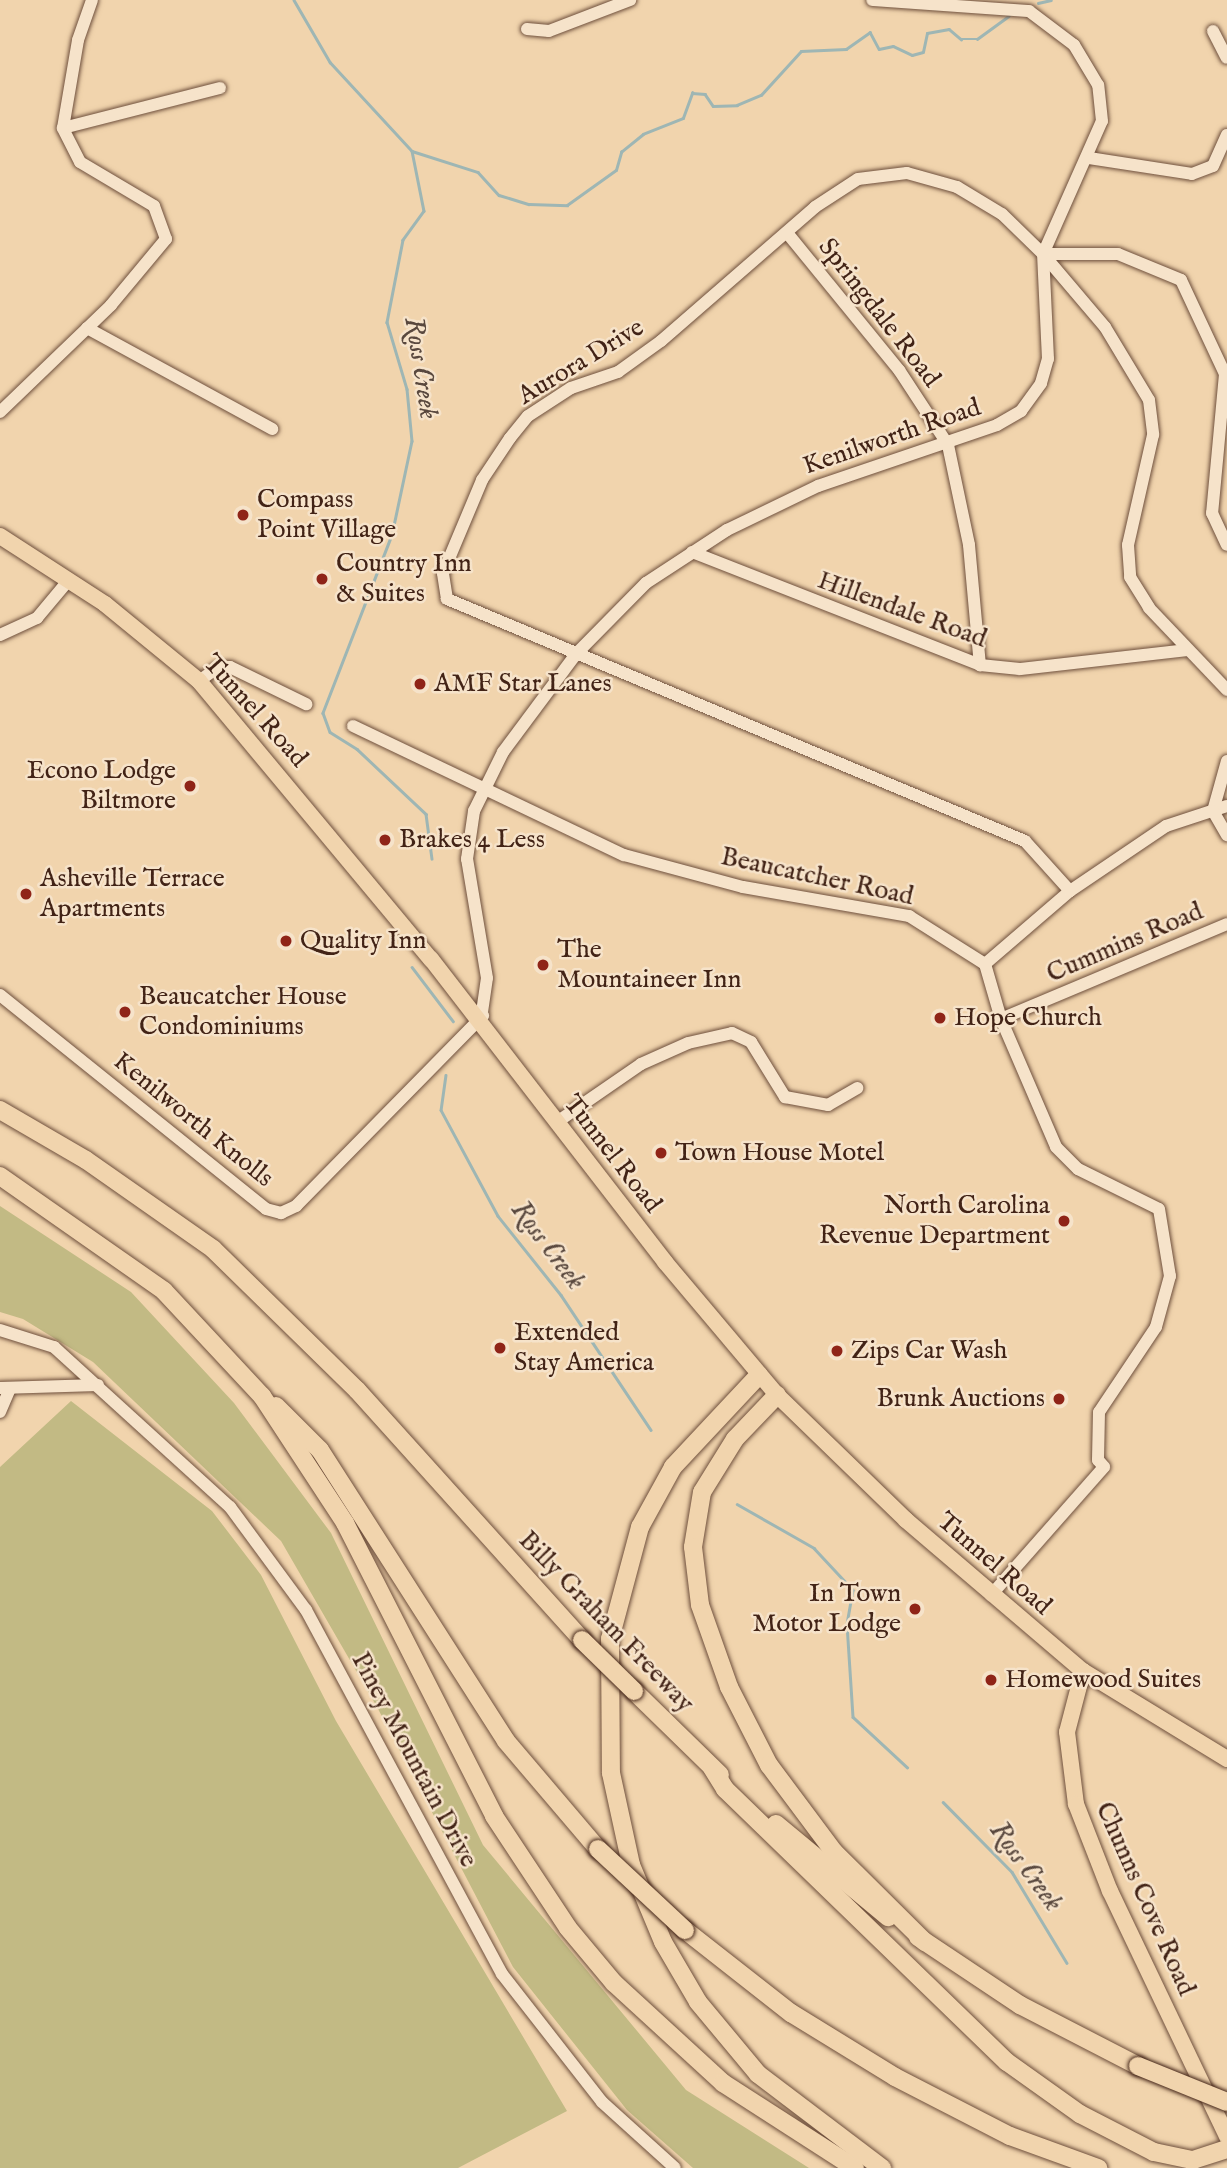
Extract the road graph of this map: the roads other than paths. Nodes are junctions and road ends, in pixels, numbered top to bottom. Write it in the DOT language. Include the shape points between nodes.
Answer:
graph roads {
  1 [pos="92,0"];
  2 [pos="630,0"];
  3 [pos="872,0"];
  4 [pos="1021,4"];
  5 [pos="527,29"];
  6 [pos="1213,31"];
  7 [pos="1227,58"];
  8 [pos="220,88"];
  9 [pos="63,128"];
  10 [pos="1227,135"];
  11 [pos="1089,158"];
  12 [pos="788,234"];
  13 [pos="1043,254"];
  14 [pos="87,328"];
  15 [pos="1226,371"];
  16 [pos="0,412"];
  17 [pos="272,429"];
  18 [pos="948,445"];
  19 [pos="0,536"];
  20 [pos="1227,544"];
  21 [pos="692,552"];
  22 [pos="68,581"];
  23 [pos="0,635"];
  24 [pos="1186,650"];
  25 [pos="576,654"];
  26 [pos="980,665"];
  27 [pos="199,681"];
  28 [pos="1227,690"];
  29 [pos="306,704"];
  30 [pos="353,726"];
  31 [pos="1227,761"];
  32 [pos="483,790"];
  33 [pos="1227,806"];
  34 [pos="1213,811"];
  35 [pos="1227,835"];
  36 [pos="1070,891"];
  37 [pos="1227,924"];
  38 [pos="985,964"];
  39 [pos="0,995"];
  40 [pos="1001,1018"];
  41 [pos="480,1020"];
  42 [pos="857,1088"];
  43 [pos="0,1110"];
  44 [pos="557,1122"];
  45 [pos="0,1176"];
  46 [pos="0,1330"];
  47 [pos="759,1375"];
  48 [pos="98,1385"];
  49 [pos="5,1388"];
  50 [pos="777,1395"];
  51 [pos="262,1396"];
  52 [pos="0,1412"];
  53 [pos="991,1595"];
  54 [pos="1083,1671"];
  55 [pos="1227,1759"];
  56 [pos="712,1768"];
  57 [pos="925,1942"];
  58 [pos="1227,2102"];
  59 [pos="1227,2136"];
  60 [pos="1227,2148"];
  61 [pos="675,2168"];
  62 [pos="855,2168"];
  63 [pos="882,2168"];
  64 [pos="1098,2168"];
  1 -- 9 [label="street"];
  2 -- 5 [label="street" via="549,31"];
  3 -- 4 [label="street, Kenilworth Road" via="916,7"];
  4 -- 11 [label="street, Kenilworth Road" via="1070,41 1091,71 1105,106"];
  6 -- 7 [label="street"];
  8 -- 9 [label="street"];
  9 -- 14 [label="street" via="80,162 154,206 167,227 157,256"];
  10 -- 11 [label="street" via="1213,166 1192,174"];
  11 -- 13 [label="street, Kenilworth Road"];
  12 -- 13 [label="street, Aurora Drive" via="858,179 907,173 957,187 1002,214"];
  12 -- 18 [label="street, Springdale Road" via="900,370"];
  12 -- 25 [label="street, Aurora Drive" via="618,372 571,388 528,416 482,481 443,573 447,598"];
  13 -- 15 [label="street" via="1118,254 1181,280"];
  13 -- 18 [label="street, Kenilworth Road" via="1049,336 1041,383 1021,411"];
  13 -- 24 [label="street, Aurora Drive" via="1105,327 1149,400 1153,435 1128,545 1130,577"];
  14 -- 16 [label="street"];
  14 -- 17 [label="street"];
  15 -- 20 [label="street" via="1212,513"];
  18 -- 21 [label="street, Kenilworth Road" via="768,506"];
  18 -- 26 [label="street, Springdale Road" via="969,545"];
  19 -- 22 [label="main road, Tunnel Road"];
  21 -- 25 [label="street, Kenilworth Road" via="646,583"];
  21 -- 26 [label="street, Hillendale Road"];
  22 -- 23 [label="street" via="37,618"];
  22 -- 27 [label="main road, Tunnel Road"];
  24 -- 26 [label="street, Hillendale Road" via="1032,668"];
  24 -- 28 [label="street, Aurora Drive"];
  25 -- 32 [label="street, Kenilworth Road" via="526,717"];
  25 -- 36 [label="street, Aurora Drive" via="1025,841"];
  27 -- 29 [label="street" via="216,667 230,667"];
  27 -- 41 [label="main road, Tunnel Road"];
  30 -- 32 [label="street, Beaucatcher Road"];
  31 -- 34 [label="street"];
  32 -- 38 [label="street, Beaucatcher Road" via="624,855 743,887 909,916"];
  32 -- 41 [label="street, Kenilworth Road" via="467,859 492,1001"];
  33 -- 34 [label="street"];
  34 -- 35 [label="street"];
  34 -- 36 [label="street" via="1166,826"];
  36 -- 38 [label="street"];
  37 -- 40 [label="street, Cummins Road"];
  38 -- 40 [label="street"];
  39 -- 41 [label="street, Kenilworth Knolls" via="258,1203 281,1213 296,1206"];
  40 -- 53 [label="street" via="1056,1147 1078,1169 1159,1209 1170,1276 1156,1327 1099,1412 1098,1460 1104,1467"];
  41 -- 44 [label="main road, Tunnel Road"];
  42 -- 44 [label="street" via="828,1105 785,1097 751,1042 732,1034 688,1043 640,1064"];
  43 -- 56 [label="highway, Billy Graham Freeway, bridge" via="151,1203 222,1258 357,1390 582,1640"];
  44 -- 47 [label="main road, Tunnel Road"];
  45 -- 51 [label="highway" via="164,1291"];
  46 -- 48 [label="street, Piney Mountain Drive" via="54,1347"];
  47 -- 50 [label="main road, Tunnel Road"];
  47 -- 63 [label="highway" via="673,1466 640,1527 610,1639 611,1773 631,1865 663,1941 698,2002 758,2074"];
  48 -- 49 [label="street"];
  48 -- 61 [label="street, Piney Mountain Drive" via="230,1507 270,1557 366,1712 502,1973 602,2102"];
  49 -- 52 [label="street"];
  50 -- 53 [label="main road, Tunnel Road"];
  50 -- 57 [label="highway" via="735,1439 702,1492 693,1547 700,1605 729,1687 769,1765 834,1852"];
  51 -- 62 [label="highway" via="345,1522 494,1816 568,1928 639,2009 723,2083"];
  51 -- 64 [label="highway, bridge" via="295,1419 320,1450 475,1697 598,1849 685,1930 791,2013 895,2077 1010,2136"];
  53 -- 54 [label="main road, Tunnel Road"];
  54 -- 55 [label="main road, Tunnel Road"];
  54 -- 59 [label="main road, Chunns Cove Road" via="1067,1732 1076,1804 1110,1891"];
  56 -- 57 [label="highway, Billy Graham Freeway" via="865,1902"];
  56 -- 60 [label="highway" via="725,1789 1007,2062 1080,2114 1154,2152 1193,2160"];
  57 -- 58 [label="highway, Billy Graham Freeway, bridge" via="1020,2005 1138,2066"];
}
